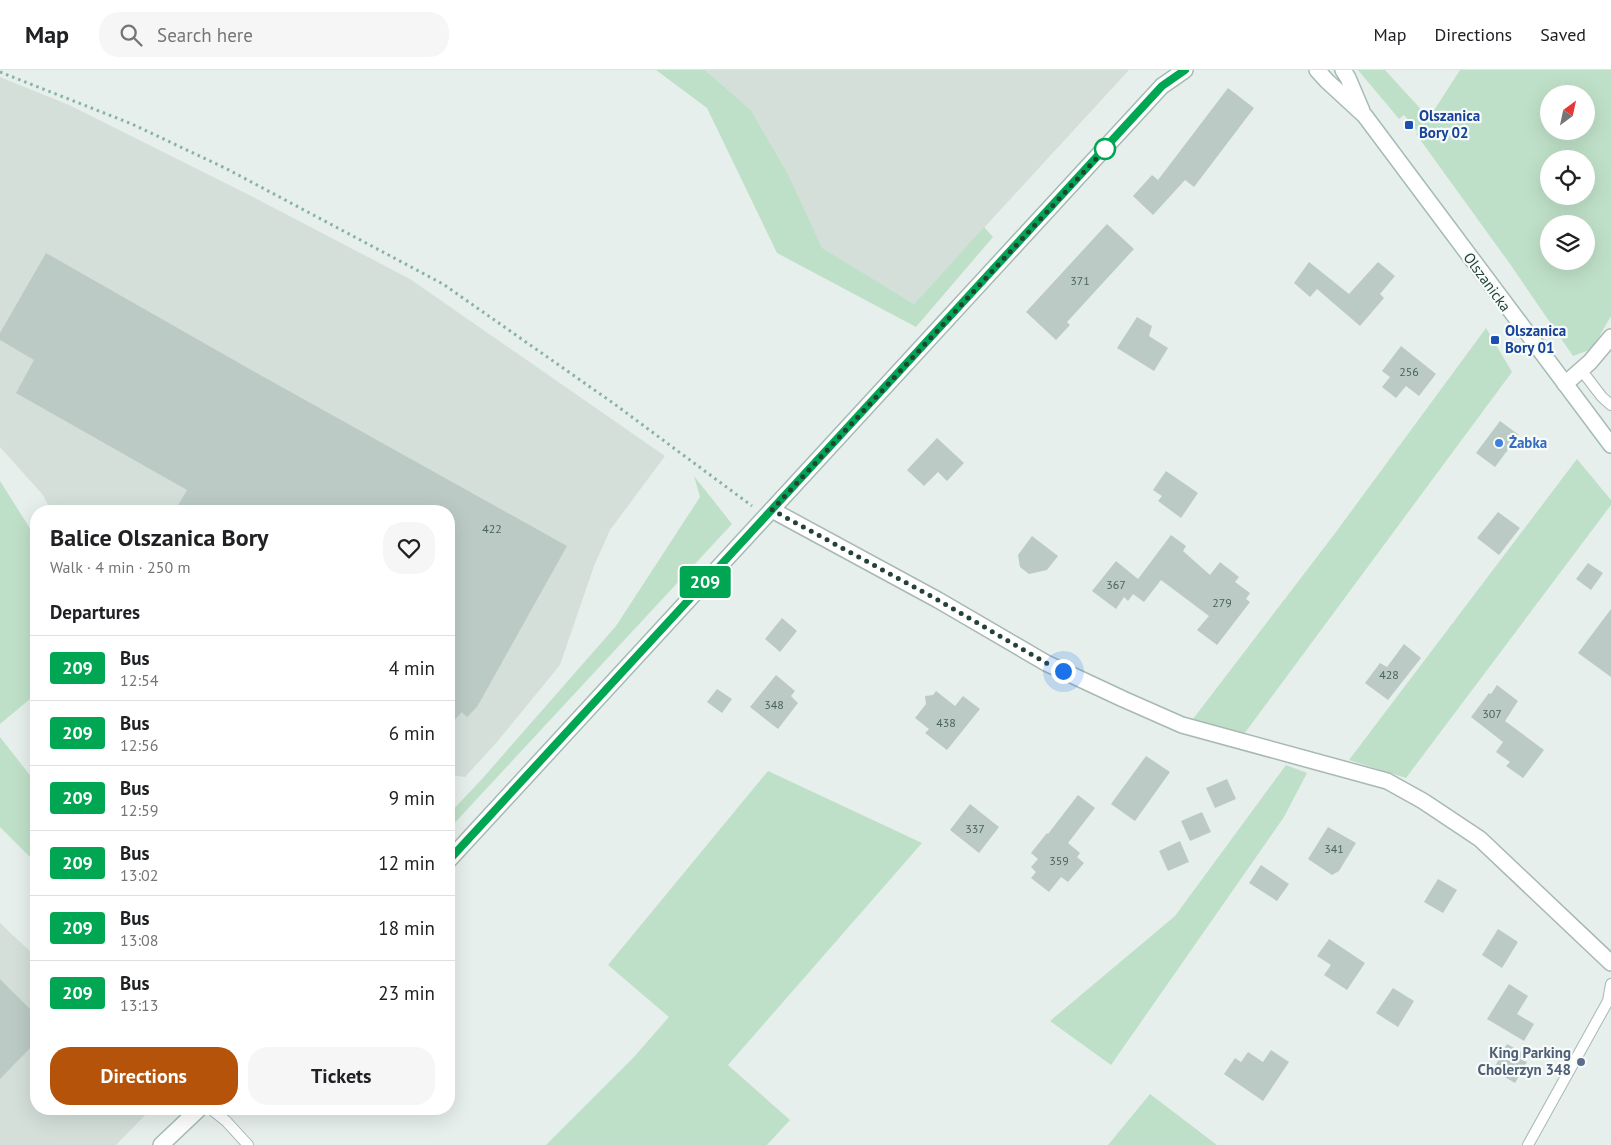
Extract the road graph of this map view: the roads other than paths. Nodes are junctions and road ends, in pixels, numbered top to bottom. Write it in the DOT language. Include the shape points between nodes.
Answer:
graph roads {
  1 [pos="1172,70"];
  2 [pos="1185,70"];
  3 [pos="1317,70"];
  4 [pos="1343,70"];
  5 [pos="1162,86"];
  6 [pos="1365,116"];
  7 [pos="1611,337"];
  8 [pos="1582,371"];
  9 [pos="1565,384"];
  10 [pos="1611,405"];
  11 [pos="1611,445"];
  12 [pos="772,510"];
  13 [pos="455,853"];
  14 [pos="1611,963"];
  15 [pos="1611,984"];
  16 [pos="193,1115"];
  17 [pos="218,1115"];
  18 [pos="161,1145"];
  19 [pos="248,1145"];
  20 [pos="1528,1145"];
  1 -- 5 [label="street"];
  2 -- 5 [label="street"];
  3 -- 6 [label="street, Olszanicka"];
  4 -- 6 [label="street, Olszanicka"];
  5 -- 12 [label="street"];
  6 -- 9 [label="street, Olszanicka"];
  7 -- 8 [label="street"];
  8 -- 9 [label="street"];
  8 -- 10 [label="lane"];
  9 -- 11 [label="street, Olszanicka"];
  12 -- 13 [label="street"];
  12 -- 14 [label="street" via="1046,663 1132,703 1182,725 1386,781 1480,839"];
  15 -- 20 [label="lane" via="1608,1001"];
  16 -- 18 [label="street"];
  17 -- 19 [label="lane"];
}
